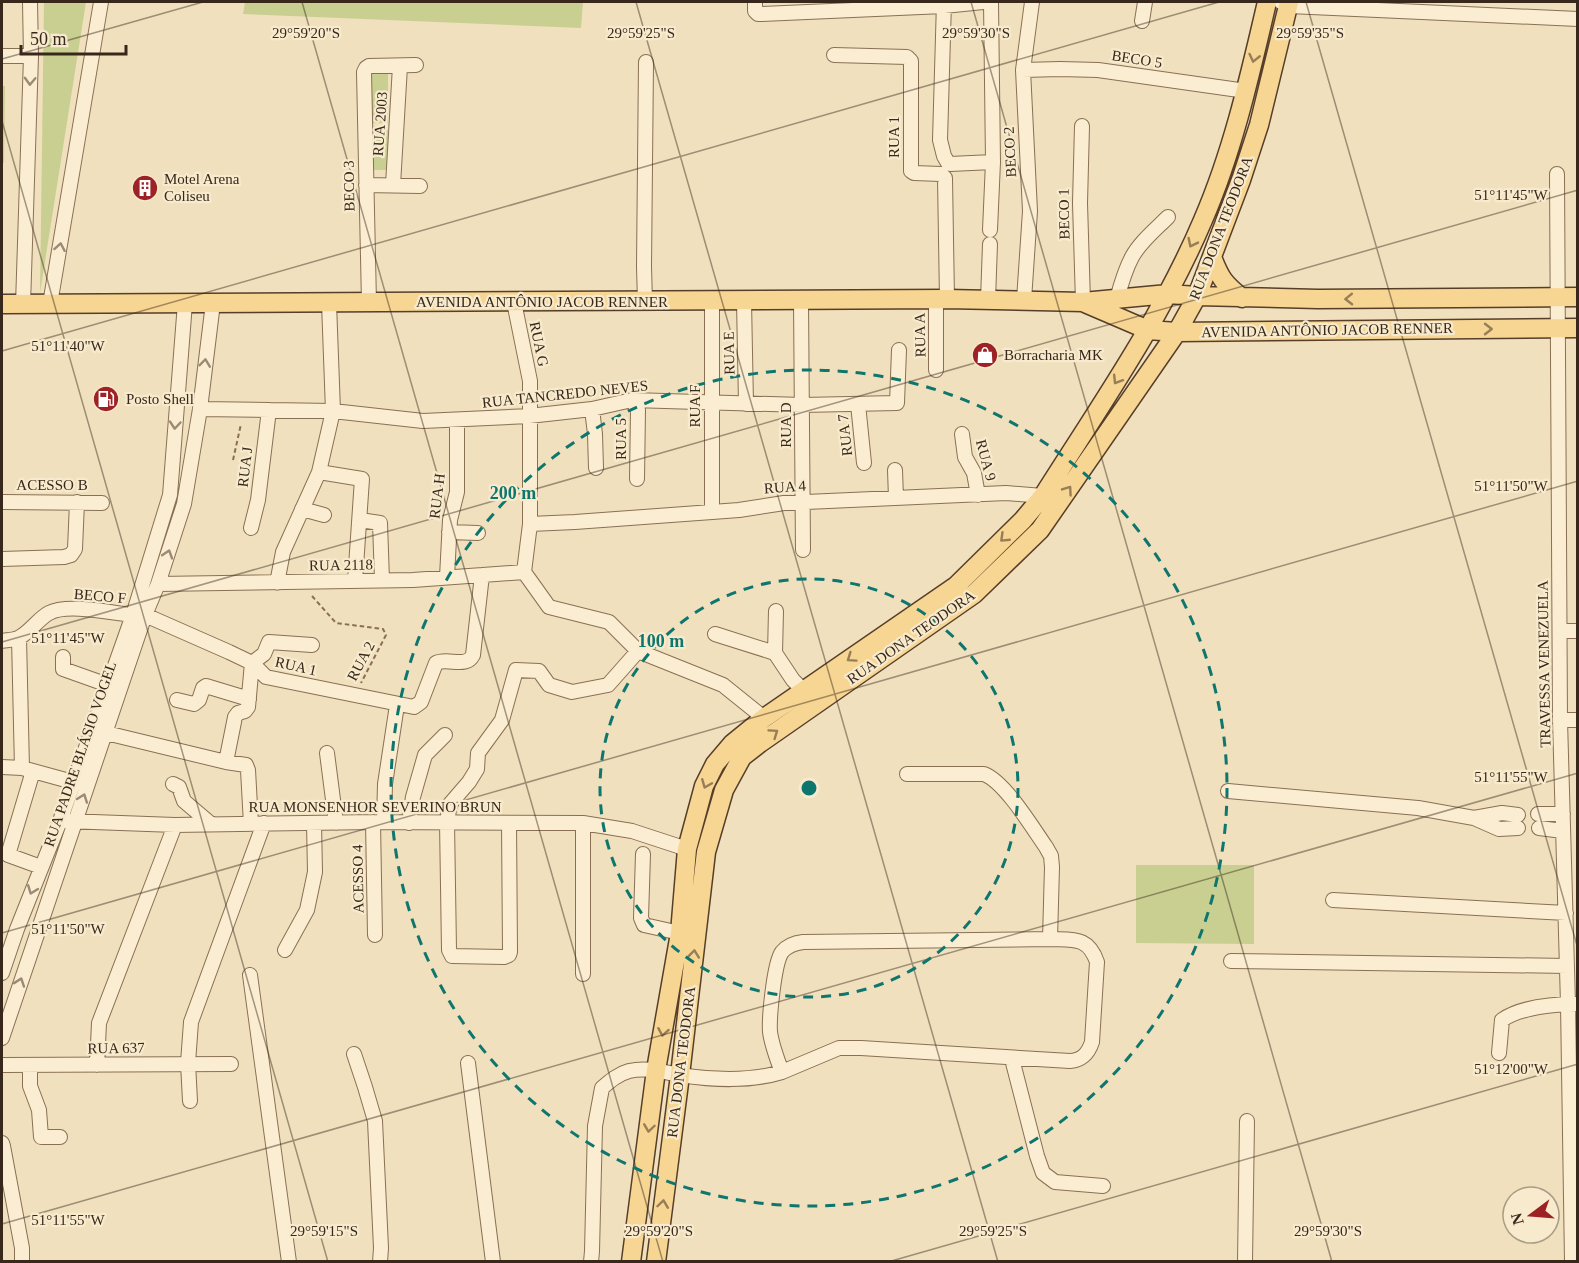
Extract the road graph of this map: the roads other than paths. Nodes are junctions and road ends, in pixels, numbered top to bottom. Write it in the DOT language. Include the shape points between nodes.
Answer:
graph roads {
  1 [pos="30,2"];
  2 [pos="101,2"];
  3 [pos="755,2"];
  4 [pos="983,2"];
  5 [pos="991,2"];
  6 [pos="1032,2"];
  7 [pos="1145,2"];
  8 [pos="1267,2"];
  9 [pos="1286,3"];
  10 [pos="944,4"];
  11 [pos="1468,7"];
  12 [pos="1578,19"];
  13 [pos="1142,21"];
  14 [pos="834,55"];
  15 [pos="2,56"];
  16 [pos="31,56"];
  17 [pos="646,62"];
  18 [pos="400,66"];
  19 [pos="416,66"];
  20 [pos="1023,70"];
  21 [pos="1246,91"];
  22 [pos="1082,126"];
  23 [pos="993,162"];
  24 [pos="1221,172"];
  25 [pos="1557,174"];
  26 [pos="1241,180"];
  27 [pos="366,185"];
  28 [pos="393,185"];
  29 [pos="420,186"];
  30 [pos="1168,217"];
  31 [pos="990,230"];
  32 [pos="990,244"];
  33 [pos="1212,257"];
  34 [pos="1168,294"];
  35 [pos="1197,296"];
  36 [pos="1407,297"];
  37 [pos="1558,297"];
  38 [pos="1578,297"];
  39 [pos="1117,298"];
  40 [pos="1242,298"];
  41 [pos="941,299"];
  42 [pos="1318,299"];
  43 [pos="988,300"];
  44 [pos="1024,300"];
  45 [pos="645,301"];
  46 [pos="712,301"];
  47 [pos="744,301"];
  48 [pos="801,301"];
  49 [pos="514,302"];
  50 [pos="1083,302"];
  51 [pos="185,303"];
  52 [pos="213,303"];
  53 [pos="329,303"];
  54 [pos="369,303"];
  55 [pos="2,304"];
  56 [pos="23,304"];
  57 [pos="50,304"];
  58 [pos="1558,328"];
  59 [pos="1578,328"];
  60 [pos="1148,330"];
  61 [pos="1408,330"];
  62 [pos="1318,331"];
  63 [pos="1177,332"];
  64 [pos="899,350"];
  65 [pos="936,370"];
  66 [pos="632,400"];
  67 [pos="712,403"];
  68 [pos="746,404"];
  69 [pos="858,404"];
  70 [pos="802,405"];
  71 [pos="200,409"];
  72 [pos="592,409"];
  73 [pos="269,410"];
  74 [pos="333,411"];
  75 [pos="529,416"];
  76 [pos="457,420"];
  77 [pos="962,434"];
  78 [pos="864,463"];
  79 [pos="596,468"];
  80 [pos="895,470"];
  81 [pos="319,472"];
  82 [pos="637,479"];
  83 [pos="978,495"];
  84 [pos="1043,496"];
  85 [pos="896,498"];
  86 [pos="2,502"];
  87 [pos="77,502"];
  88 [pos="102,502"];
  89 [pos="802,502"];
  90 [pos="302,509"];
  91 [pos="712,512"];
  92 [pos="324,514"];
  93 [pos="360,520"];
  94 [pos="530,524"];
  95 [pos="251,528"];
  96 [pos="449,532"];
  97 [pos="478,533"];
  98 [pos="803,550"];
  99 [pos="2,559"];
  100 [pos="524,572"];
  101 [pos="482,575"];
  102 [pos="447,577"];
  103 [pos="382,580"];
  104 [pos="355,581"];
  105 [pos="277,583"];
  106 [pos="158,584"];
  107 [pos="776,611"];
  108 [pos="139,615"];
  109 [pos="1578,630"];
  110 [pos="1560,631"];
  111 [pos="715,634"];
  112 [pos="19,638"];
  113 [pos="2,641"];
  114 [pos="312,645"];
  115 [pos="638,651"];
  116 [pos="775,652"];
  117 [pos="63,657"];
  118 [pos="252,663"];
  119 [pos="108,685"];
  120 [pos="804,691"];
  121 [pos="249,699"];
  122 [pos="177,700"];
  123 [pos="397,705"];
  124 [pos="764,718"];
  125 [pos="1560,720"];
  126 [pos="1578,720"];
  127 [pos="106,733"];
  128 [pos="445,735"];
  129 [pos="327,753"];
  130 [pos="226,762"];
  131 [pos="2,767"];
  132 [pos="27,769"];
  133 [pos="907,774"];
  134 [pos="74,782"];
  135 [pos="173,784"];
  136 [pos="1228,791"];
  137 [pos="1563,814"];
  138 [pos="60,821"];
  139 [pos="75,821"];
  140 [pos="1518,821"];
  141 [pos="379,822"];
  142 [pos="447,822"];
  143 [pos="257,823"];
  144 [pos="314,823"];
  145 [pos="336,823"];
  146 [pos="409,823"];
  147 [pos="509,823"];
  148 [pos="583,823"];
  149 [pos="211,824"];
  150 [pos="175,825"];
  151 [pos="1563,831"];
  152 [pos="687,849"];
  153 [pos="643,854"];
  154 [pos="5,856"];
  155 [pos="41,867"];
  156 [pos="1333,900"];
  157 [pos="1566,913"];
  158 [pos="2,929"];
  159 [pos="17,929"];
  160 [pos="680,933"];
  161 [pos="375,935"];
  162 [pos="1050,939"];
  163 [pos="285,950"];
  164 [pos="1231,961"];
  165 [pos="1567,966"];
  166 [pos="2,973"];
  167 [pos="583,974"];
  168 [pos="250,975"];
  169 [pos="1573,1004"];
  170 [pos="2,1038"];
  171 [pos="1499,1053"];
  172 [pos="354,1054"];
  173 [pos="1012,1059"];
  174 [pos="188,1063"];
  175 [pos="468,1063"];
  176 [pos="231,1064"];
  177 [pos="2,1065"];
  178 [pos="30,1065"];
  179 [pos="97,1065"];
  180 [pos="656,1070"];
  181 [pos="782,1072"];
  182 [pos="680,1075"];
  183 [pos="190,1101"];
  184 [pos="1247,1121"];
  185 [pos="60,1137"];
  186 [pos="2,1143"];
  187 [pos="1103,1186"];
  188 [pos="22,1262"];
  189 [pos="289,1262"];
  190 [pos="380,1262"];
  191 [pos="493,1262"];
  192 [pos="591,1262"];
  193 [pos="631,1262"];
  194 [pos="656,1262"];
  195 [pos="1245,1262"];
  196 [pos="1572,1262"];
  1 -- 16 [label="street"];
  57 -- 2 [label="street, one-way"];
  3 -- 10 [label="street" via="758,14"];
  4 -- 10 [label="street"];
  5 -- 23 [label="street"];
  6 -- 20 [label="street, BECO 2"];
  7 -- 13 [label="street"];
  8 -- 21 [label="main road, RUA DONA TEODORA, one-way"];
  9 -- 11 [label="street"];
  9 -- 26 [label="main road, RUA DONA TEODORA" via="1259,125"];
  10 -- 23 [label="street" via="940,140 944,156 950,164"];
  11 -- 12 [label="street"];
  14 -- 41 [label="street, RUA 1" via="910,58 911,171 941,174 945,178"];
  15 -- 16 [label="street"];
  16 -- 56 [label="street, one-way"];
  17 -- 45 [label="street"];
  18 -- 19 [label="street"];
  18 -- 27 [label="street, BECO 3" via="369,66 364,72"];
  18 -- 28 [label="street, RUA 2003"];
  20 -- 21 [label="street, BECO 5" via="1098,70"];
  20 -- 44 [label="street, BECO 2" via="1030,211"];
  21 -- 24 [label="main road, RUA DONA TEODORA"];
  22 -- 50 [label="street, BECO 1"];
  23 -- 31 [label="street"];
  24 -- 26 [label="main road"];
  24 -- 34 [label="main road, RUA DONA TEODORA, one-way"];
  25 -- 37 [label="street, TRAVESSA VENEZUELA"];
  26 -- 33 [label="main road, RUA DONA TEODORA"];
  27 -- 28 [label="street"];
  27 -- 54 [label="street, BECO 3"];
  28 -- 29 [label="street"];
  30 -- 39 [label="street" via="1132,256"];
  32 -- 43 [label="street"];
  33 -- 35 [label="main road, RUA DONA TEODORA"];
  33 -- 40 [label="main road" via="1227,287"];
  34 -- 35 [label="main road, AVENIDA ANTÔNIO JACOB RENNER"];
  34 -- 39 [label="main road, AVENIDA ANTÔNIO JACOB RENNER"];
  34 -- 60 [label="main road, RUA DONA TEODORA"];
  35 -- 40 [label="main road, AVENIDA ANTÔNIO JACOB RENNER"];
  35 -- 63 [label="main road, RUA DONA TEODORA"];
  36 -- 37 [label="main road, AVENIDA ANTÔNIO JACOB RENNER"];
  36 -- 42 [label="main road, AVENIDA ANTÔNIO JACOB RENNER, one-way"];
  36 -- 61 [label="main road"];
  37 -- 38 [label="main road, AVENIDA ANTÔNIO JACOB RENNER"];
  37 -- 58 [label="street, TRAVESSA VENEZUELA"];
  39 -- 50 [label="main road, AVENIDA ANTÔNIO JACOB RENNER"];
  40 -- 42 [label="main road, AVENIDA ANTÔNIO JACOB RENNER"];
  41 -- 43 [label="main road, AVENIDA ANTÔNIO JACOB RENNER"];
  41 -- 48 [label="main road, AVENIDA ANTÔNIO JACOB RENNER"];
  41 -- 65 [label="street, RUA A"];
  42 -- 62 [label="main road"];
  43 -- 44 [label="main road, AVENIDA ANTÔNIO JACOB RENNER"];
  44 -- 50 [label="main road, AVENIDA ANTÔNIO JACOB RENNER"];
  45 -- 46 [label="main road, AVENIDA ANTÔNIO JACOB RENNER"];
  45 -- 49 [label="main road, AVENIDA ANTÔNIO JACOB RENNER"];
  46 -- 47 [label="main road, AVENIDA ANTÔNIO JACOB RENNER"];
  46 -- 67 [label="street, RUA F"];
  47 -- 48 [label="main road, AVENIDA ANTÔNIO JACOB RENNER"];
  47 -- 68 [label="street, RUA E"];
  48 -- 70 [label="street, RUA D"];
  49 -- 54 [label="main road, AVENIDA ANTÔNIO JACOB RENNER"];
  49 -- 75 [label="street, RUA G" via="530,381"];
  50 -- 60 [label="main road, AVENIDA ANTÔNIO JACOB RENNER"];
  51 -- 52 [label="main road, AVENIDA ANTÔNIO JACOB RENNER"];
  51 -- 57 [label="main road, AVENIDA ANTÔNIO JACOB RENNER"];
  51 -- 108 [label="street, RUA PADRE BLÁSIO VOGEL, one-way" via="170,495"];
  52 -- 53 [label="main road, AVENIDA ANTÔNIO JACOB RENNER"];
  71 -- 52 [label="street, RUA PADRE BLÁSIO VOGEL, one-way"];
  53 -- 54 [label="main road, AVENIDA ANTÔNIO JACOB RENNER"];
  53 -- 74 [label="street"];
  55 -- 56 [label="main road, AVENIDA ANTÔNIO JACOB RENNER"];
  56 -- 57 [label="main road, AVENIDA ANTÔNIO JACOB RENNER"];
  58 -- 59 [label="main road, AVENIDA ANTÔNIO JACOB RENNER"];
  61 -- 58 [label="main road, AVENIDA ANTÔNIO JACOB RENNER, one-way"];
  58 -- 110 [label="street, TRAVESSA VENEZUELA"];
  60 -- 63 [label="main road, AVENIDA ANTÔNIO JACOB RENNER"];
  60 -- 84 [label="main road, RUA DONA TEODORA, one-way"];
  61 -- 62 [label="main road, AVENIDA ANTÔNIO JACOB RENNER"];
  62 -- 63 [label="main road, AVENIDA ANTÔNIO JACOB RENNER"];
  182 -- 63 [label="main road, RUA DONA TEODORA, one-way" via="706,852 724,790 742,757 974,594 1040,530"];
  64 -- 69 [label="street, RUA TANCREDO NEVES" via="897,403"];
  66 -- 67 [label="street, RUA TANCREDO NEVES"];
  66 -- 72 [label="street, RUA TANCREDO NEVES"];
  66 -- 82 [label="street, RUA 5" via="638,410"];
  67 -- 68 [label="street, RUA TANCREDO NEVES"];
  67 -- 91 [label="street, RUA F"];
  68 -- 70 [label="street, RUA TANCREDO NEVES"];
  69 -- 70 [label="street, RUA TANCREDO NEVES"];
  69 -- 78 [label="street, RUA 7"];
  70 -- 89 [label="street, RUA D"];
  71 -- 73 [label="street, RUA TANCREDO NEVES"];
  106 -- 71 [label="street, RUA PADRE BLÁSIO VOGEL, one-way" via="184,504"];
  72 -- 75 [label="street, RUA TANCREDO NEVES"];
  72 -- 79 [label="street"];
  73 -- 74 [label="street, RUA TANCREDO NEVES"];
  73 -- 95 [label="street, RUA J"];
  74 -- 76 [label="street, RUA TANCREDO NEVES" via="423,422"];
  74 -- 81 [label="street"];
  75 -- 76 [label="street, RUA TANCREDO NEVES"];
  75 -- 94 [label="street, RUA G"];
  76 -- 96 [label="street, RUA H" via="457,492"];
  77 -- 83 [label="street, RUA 9"];
  80 -- 85 [label="street"];
  81 -- 90 [label="street"];
  81 -- 93 [label="street" via="363,478"];
  83 -- 84 [label="street, RUA 4"];
  83 -- 85 [label="street, RUA 4"];
  84 -- 120 [label="main road, RUA DONA TEODORA, one-way" via="956,586"];
  85 -- 89 [label="street, RUA 4"];
  86 -- 87 [label="street, ACESSO B"];
  87 -- 88 [label="street, ACESSO B"];
  87 -- 99 [label="street" via="75,549 71,555"];
  89 -- 91 [label="street, RUA 4"];
  89 -- 98 [label="street, RUA D"];
  90 -- 92 [label="street"];
  90 -- 105 [label="street" via="284,552"];
  91 -- 94 [label="street, RUA 4"];
  93 -- 103 [label="street" via="380,523"];
  93 -- 104 [label="street"];
  94 -- 100 [label="street, RUA G"];
  96 -- 97 [label="street"];
  96 -- 102 [label="street, RUA H"];
  100 -- 101 [label="street, RUA 2118"];
  100 -- 115 [label="street" via="549,607 609,622"];
  101 -- 102 [label="street, RUA 2118"];
  101 -- 123 [label="street, RUA 1" via="471,659 464,663 436,663 421,702 411,707"];
  102 -- 103 [label="street, RUA 2118"];
  103 -- 104 [label="street, RUA 2118"];
  104 -- 105 [label="street, RUA 2118"];
  105 -- 106 [label="street, RUA 2118"];
  106 -- 108 [label="street, RUA PADRE BLÁSIO VOGEL"];
  107 -- 116 [label="street"];
  108 -- 112 [label="street, BECO F" via="58,610"];
  108 -- 118 [label="street, RUA 1"];
  108 -- 119 [label="street, RUA PADRE BLÁSIO VOGEL"];
  108 -- 127 [label="street, RUA PADRE BLÁSIO VOGEL"];
  109 -- 110 [label="street"];
  110 -- 125 [label="street, TRAVESSA VENEZUELA"];
  111 -- 116 [label="street"];
  112 -- 113 [label="street"];
  112 -- 132 [label="street"];
  114 -- 118 [label="street" via="269,642 264,654"];
  115 -- 124 [label="street" via="723,685"];
  115 -- 142 [label="street" via="608,685 572,692 549,685 539,671 516,670 502,720 478,753 477,769 469,782 450,804"];
  116 -- 120 [label="street"];
  117 -- 119 [label="street" via="63,669"];
  118 -- 121 [label="street"];
  118 -- 123 [label="street, RUA 1" via="266,677"];
  119 -- 134 [label="street, RUA PADRE BLÁSIO VOGEL"];
  120 -- 124 [label="main road, RUA DONA TEODORA"];
  121 -- 122 [label="street" via="206,686 194,704"];
  121 -- 130 [label="street" via="247,709 234,717"];
  123 -- 141 [label="street, ACESSO 4"];
  124 -- 152 [label="main road, RUA DONA TEODORA, one-way" via="715,764 704,786"];
  125 -- 126 [label="street"];
  125 -- 137 [label="street, TRAVESSA VENEZUELA"];
  127 -- 130 [label="street"];
  139 -- 127 [label="street, RUA PADRE BLÁSIO VOGEL, one-way"];
  128 -- 146 [label="street" via="425,755"];
  129 -- 145 [label="street"];
  130 -- 143 [label="street" via="248,767"];
  131 -- 132 [label="street"];
  132 -- 134 [label="street"];
  132 -- 154 [label="street"];
  133 -- 162 [label="street" via="984,774 1002,786 1051,856"];
  134 -- 138 [label="street, RUA PADRE BLÁSIO VOGEL"];
  135 -- 149 [label="street" via="179,787 184,801"];
  136 -- 140 [label="street" via="1418,808 1474,818 1499,829"];
  137 -- 151 [label="street, TRAVESSA VENEZUELA"];
  137 -- 151 [label="street" via="1539,821"];
  138 -- 139 [label="street, RUA MONSENHOR SEVERINO BRUN"];
  138 -- 155 [label="street, RUA PADRE BLÁSIO VOGEL"];
  139 -- 150 [label="street, RUA MONSENHOR SEVERINO BRUN"];
  170 -- 139 [label="street, RUA PADRE BLÁSIO VOGEL, one-way"];
  141 -- 145 [label="street, RUA MONSENHOR SEVERINO BRUN"];
  141 -- 146 [label="street, RUA MONSENHOR SEVERINO BRUN"];
  141 -- 161 [label="street, ACESSO 4"];
  142 -- 146 [label="street, RUA MONSENHOR SEVERINO BRUN"];
  142 -- 147 [label="street, RUA MONSENHOR SEVERINO BRUN"];
  142 -- 147 [label="street" via="449,950 455,957 509,955"];
  143 -- 144 [label="street, RUA MONSENHOR SEVERINO BRUN"];
  143 -- 149 [label="street, RUA MONSENHOR SEVERINO BRUN"];
  143 -- 174 [label="street" via="190,1022"];
  144 -- 145 [label="street, RUA MONSENHOR SEVERINO BRUN"];
  144 -- 163 [label="street" via="315,872 307,910"];
  147 -- 148 [label="street, RUA MONSENHOR SEVERINO BRUN"];
  148 -- 152 [label="street, RUA MONSENHOR SEVERINO BRUN" via="632,831"];
  148 -- 167 [label="street"];
  149 -- 150 [label="street, RUA MONSENHOR SEVERINO BRUN"];
  150 -- 179 [label="street" via="99,1023"];
  151 -- 157 [label="street, TRAVESSA VENEZUELA"];
  152 -- 160 [label="main road, RUA DONA TEODORA"];
  153 -- 160 [label="street" via="644,925"];
  154 -- 155 [label="street"];
  155 -- 159 [label="street, RUA PADRE BLÁSIO VOGEL, one-way"];
  156 -- 157 [label="street"];
  157 -- 165 [label="street, TRAVESSA VENEZUELA"];
  158 -- 159 [label="street"];
  159 -- 166 [label="street, RUA PADRE BLÁSIO VOGEL"];
  160 -- 180 [label="main road, RUA DONA TEODORA, one-way"];
  162 -- 173 [label="street" via="1081,941 1093,952 1097,962 1092,1042 1078,1060"];
  162 -- 181 [label="street" via="794,943 779,960 770,1007 774,1052"];
  164 -- 165 [label="street"];
  165 -- 169 [label="street, TRAVESSA VENEZUELA"];
  168 -- 189 [label="street"];
  169 -- 171 [label="street" via="1510,1014 1502,1020"];
  169 -- 196 [label="street, TRAVESSA VENEZUELA"];
  172 -- 190 [label="street" via="375,1121"];
  173 -- 181 [label="street" via="839,1048"];
  173 -- 187 [label="street" via="1043,1173 1055,1182"];
  174 -- 176 [label="street, RUA 637"];
  174 -- 179 [label="street, RUA 637"];
  174 -- 183 [label="street"];
  175 -- 191 [label="street"];
  177 -- 178 [label="street, RUA 637"];
  178 -- 179 [label="street, RUA 637"];
  178 -- 185 [label="street" via="30,1086 39,1110 41,1137"];
  180 -- 182 [label="street"];
  180 -- 192 [label="street" via="629,1071 602,1088 595,1126"];
  180 -- 193 [label="main road, RUA DONA TEODORA, one-way"];
  181 -- 182 [label="street" via="751,1079"];
  194 -- 182 [label="main road, RUA DONA TEODORA, one-way"];
  184 -- 195 [label="street"];
  186 -- 188 [label="street"];
}
